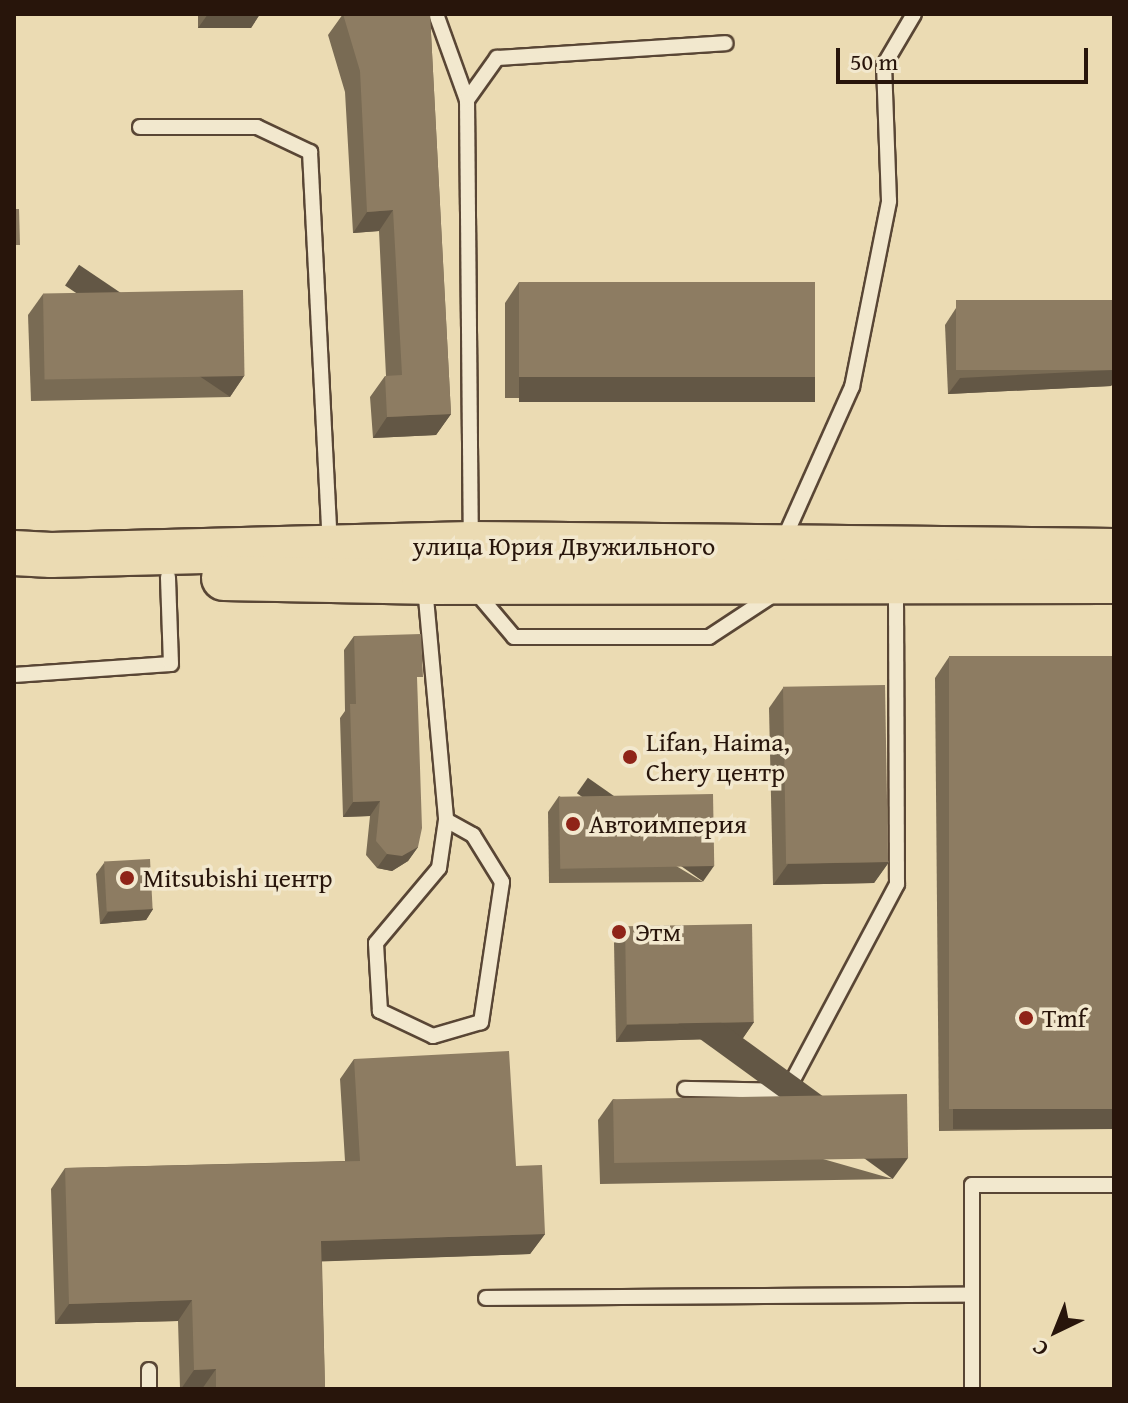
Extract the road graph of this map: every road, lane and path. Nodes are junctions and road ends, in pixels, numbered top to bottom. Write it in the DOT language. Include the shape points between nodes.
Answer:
graph roads {
  1 [pos="436,14"];
  2 [pos="914,14"];
  3 [pos="726,43"];
  4 [pos="467,100"];
  5 [pos="140,127"];
  6 [pos="331,547"];
  7 [pos="1114,551"];
  8 [pos="14,553"];
  9 [pos="469,563"];
  10 [pos="787,563"];
  11 [pos="424,564"];
  12 [pos="14,576"];
  13 [pos="168,577"];
  14 [pos="896,581"];
  15 [pos="1114,581"];
  16 [pos="14,675"];
  17 [pos="446,820"];
  18 [pos="685,1089"];
  19 [pos="1114,1185"];
  20 [pos="972,1295"];
  21 [pos="486,1298"];
  22 [pos="149,1370"];
  23 [pos="149,1389"];
  24 [pos="972,1389"];
  1 -- 4 [label="lane"];
  2 -- 10 [label="lane" via="884,65 889,201 852,387"];
  3 -- 4 [label="lane" via="497,58"];
  4 -- 9 [label="lane"];
  5 -- 6 [label="lane" via="257,127 310,152"];
  6 -- 8 [label="main road, улица Юрия Двужильного"];
  6 -- 11 [label="main road, улица Юрия Двужильного"];
  7 -- 10 [label="main road, улица Юрия Двужильного"];
  9 -- 10 [label="main road, улица Юрия Двужильного"];
  9 -- 11 [label="main road, улица Юрия Двужильного"];
  10 -- 14 [label="main road, улица Юрия Двужильного"];
  11 -- 13 [label="main road, улица Юрия Двужильного"];
  11 -- 17 [label="lane"];
  12 -- 13 [label="main road, улица Юрия Двужильного"];
  13 -- 16 [label="lane" via="171,664"];
  14 -- 15 [label="main road, улица Юрия Двужильного"];
  14 -- 18 [label="lane" via="897,884 787,1091"];
  17 -- 17 [label="lane" via="473,835 502,882 481,1022 433,1036 380,1011 376,943 439,868"];
  19 -- 20 [label="lane" via="972,1185"];
  20 -- 21 [label="lane"];
  20 -- 24 [label="lane"];
  22 -- 23 [label="lane"];
}
